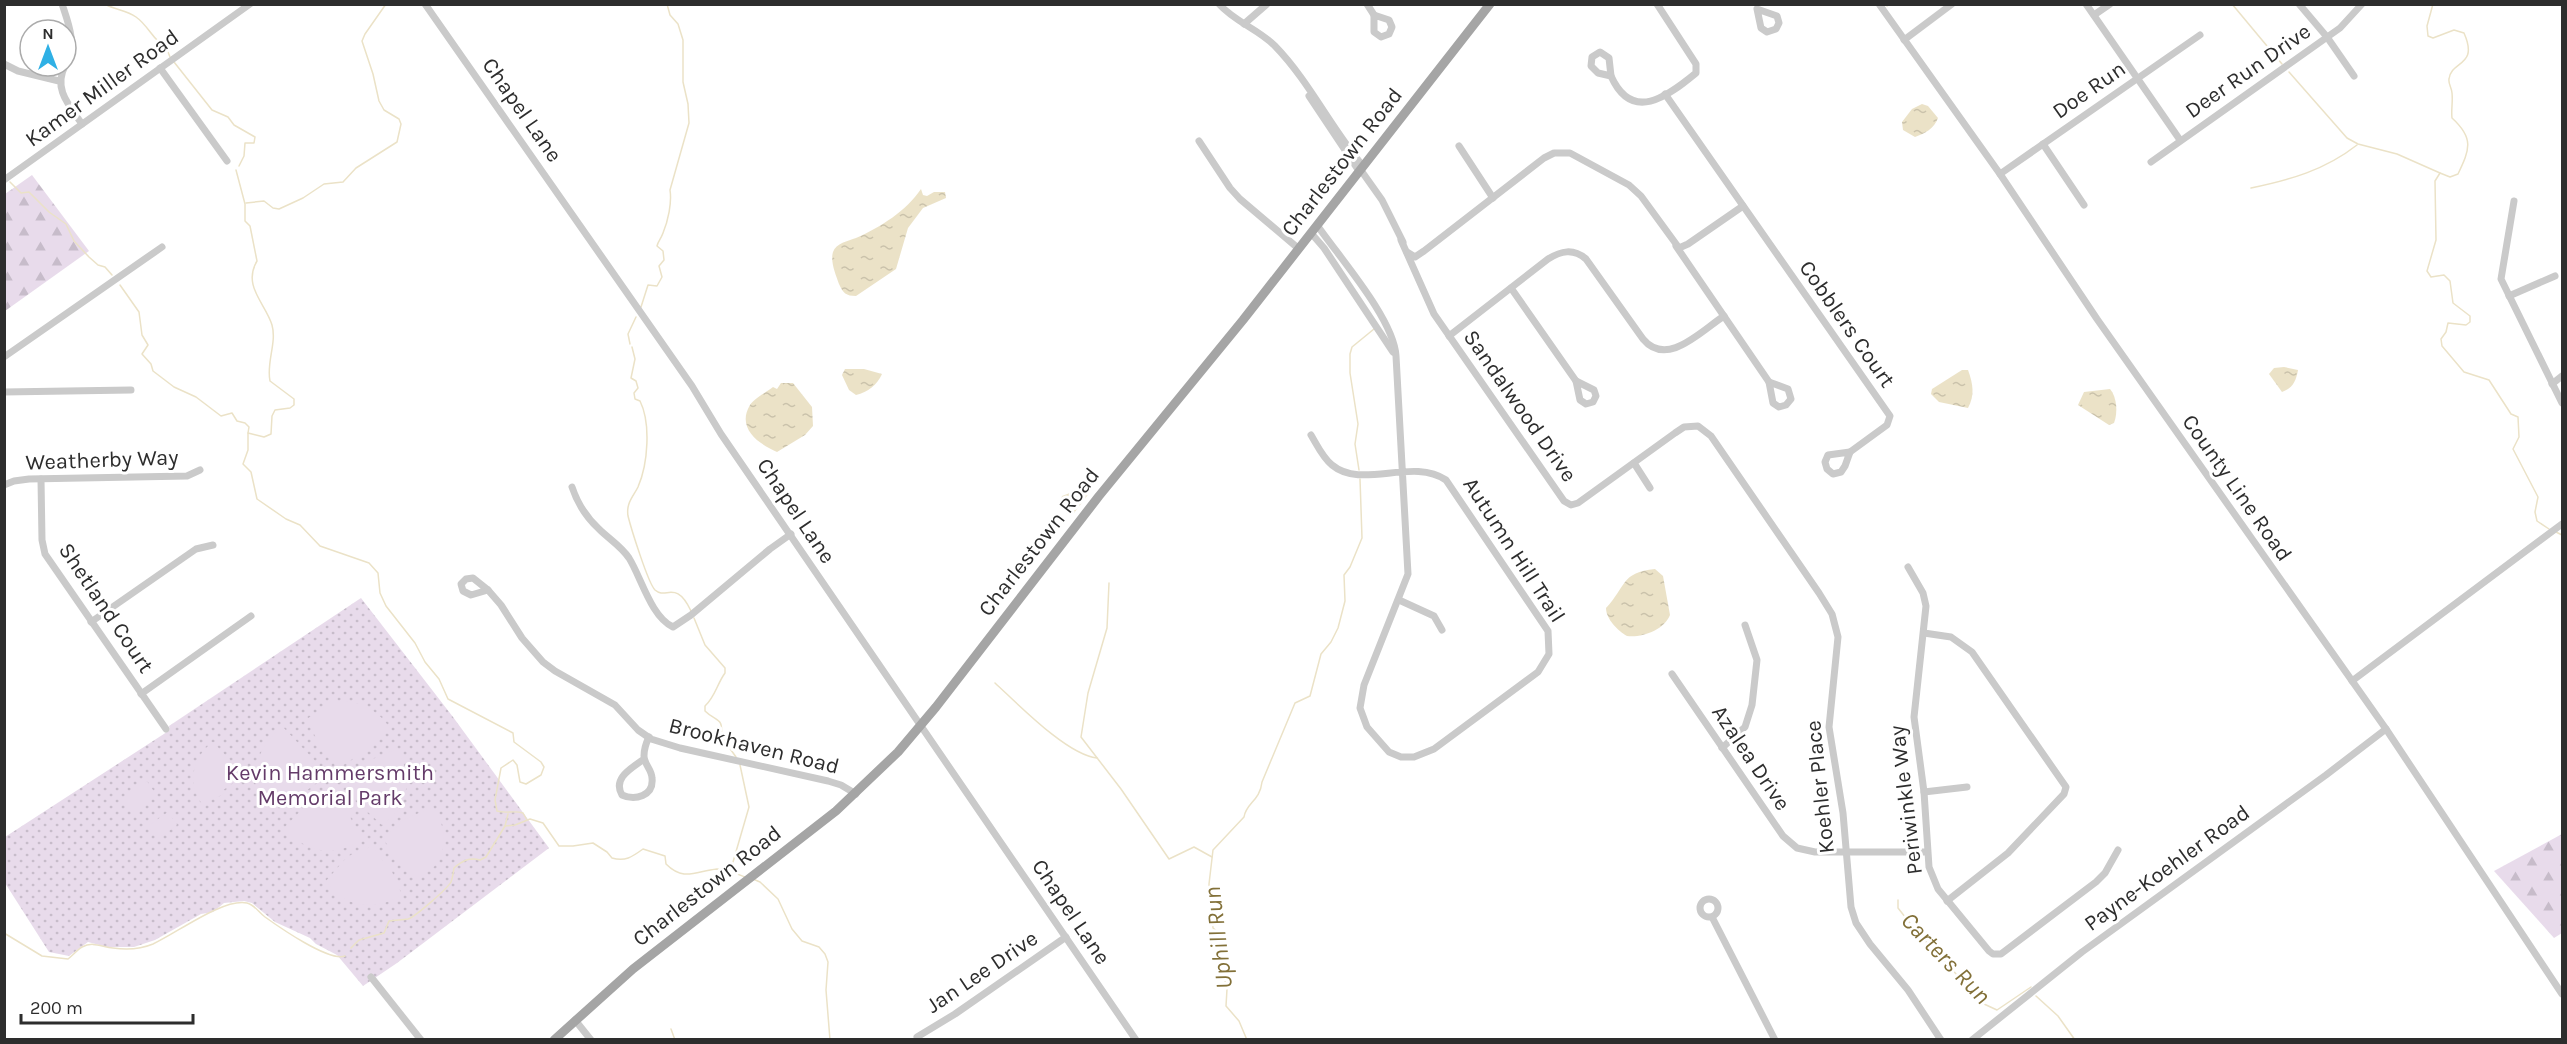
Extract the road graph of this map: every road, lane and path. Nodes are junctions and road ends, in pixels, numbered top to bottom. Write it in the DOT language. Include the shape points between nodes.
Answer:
graph roads {
  1 [pos="250,4"];
  2 [pos="425,4"];
  3 [pos="1219,4"];
  4 [pos="1267,4"];
  5 [pos="1366,4"];
  6 [pos="1490,4"];
  7 [pos="1657,4"];
  8 [pos="1879,4"];
  9 [pos="2086,4"];
  10 [pos="2110,4"];
  11 [pos="2299,4"];
  12 [pos="2362,4"];
  13 [pos="1948,6"];
  14 [pos="1374,15"];
  15 [pos="2094,15"];
  16 [pos="1244,24"];
  17 [pos="2200,34"];
  18 [pos="2327,38"];
  19 [pos="1904,40"];
  20 [pos="4,64"];
  21 [pos="160,68"];
  22 [pos="1611,76"];
  23 [pos="2354,76"];
  24 [pos="61,78"];
  25 [pos="2138,78"];
  26 [pos="60,81"];
  27 [pos="1665,94"];
  28 [pos="82,124"];
  29 [pos="2180,140"];
  30 [pos="1199,141"];
  31 [pos="2043,144"];
  32 [pos="1459,147"];
  33 [pos="227,161"];
  34 [pos="2151,162"];
  35 [pos="1361,169"];
  36 [pos="2000,174"];
  37 [pos="4,180"];
  38 [pos="1493,198"];
  39 [pos="2514,201"];
  40 [pos="2084,205"];
  41 [pos="1743,206"];
  42 [pos="1314,229"];
  43 [pos="1401,240"];
  44 [pos="1676,246"];
  45 [pos="162,247"];
  46 [pos="1299,249"];
  47 [pos="2556,276"];
  48 [pos="1511,288"];
  49 [pos="2509,296"];
  50 [pos="1724,316"];
  51 [pos="1449,336"];
  52 [pos="4,357"];
  53 [pos="2562,376"];
  54 [pos="1576,381"];
  55 [pos="1769,382"];
  56 [pos="2552,384"];
  57 [pos="131,390"];
  58 [pos="4,393"];
  59 [pos="2562,403"];
  60 [pos="1311,435"];
  61 [pos="1850,452"];
  62 [pos="1634,463"];
  63 [pos="200,470"];
  64 [pos="1403,471"];
  65 [pos="41,479"];
  66 [pos="4,485"];
  67 [pos="572,487"];
  68 [pos="1650,488"];
  69 [pos="1770,523"];
  70 [pos="2557,528"];
  71 [pos="791,534"];
  72 [pos="213,545"];
  73 [pos="1908,567"];
  74 [pos="488,590"];
  75 [pos="1399,600"];
  76 [pos="251,616"];
  77 [pos="91,622"];
  78 [pos="1745,625"];
  79 [pos="1442,630"];
  80 [pos="1924,633"];
  81 [pos="1672,674"];
  82 [pos="2352,681"];
  83 [pos="141,694"];
  84 [pos="921,725"];
  85 [pos="166,729"];
  86 [pos="2386,729"];
  87 [pos="648,737"];
  88 [pos="1722,748"];
  89 [pos="644,759"];
  90 [pos="1967,787"];
  91 [pos="1924,792"];
  92 [pos="856,794"];
  93 [pos="2118,850"];
  94 [pos="1846,852"];
  95 [pos="1928,852"];
  96 [pos="1947,901"];
  97 [pos="1712,917"];
  98 [pos="1066,937"];
  99 [pos="371,976"];
  100 [pos="2562,994"];
  101 [pos="575,1020"];
  102 [pos="917,1037"];
  103 [pos="421,1040"];
  104 [pos="554,1040"];
  105 [pos="591,1040"];
  106 [pos="1136,1040"];
  107 [pos="1775,1040"];
  108 [pos="1941,1040"];
  109 [pos="1972,1040"];
  1 -- 21 [label="street, Kamer Miller Road"];
  2 -- 71 [label="street, Chapel Lane"];
  3 -- 16 [label="street, Sandalwood Drive"];
  4 -- 16 [label="street"];
  5 -- 14 [label="street"];
  6 -- 35 [label="main road, Charlestown Road"];
  7 -- 27 [label="street" via="1698,67 1693,76"];
  8 -- 19 [label="street, County Line Road"];
  9 -- 15 [label="street"];
  10 -- 15 [label="street"];
  11 -- 18 [label="street"];
  12 -- 18 [label="street, Deer Run Drive" via="2354,16"];
  13 -- 19 [label="street"];
  15 -- 25 [label="street"];
  16 -- 35 [label="street, Sandalwood Drive" via="1273,44"];
  17 -- 25 [label="street, Doe Run"];
  18 -- 23 [label="street"];
  18 -- 29 [label="street, Deer Run Drive"];
  19 -- 36 [label="street, County Line Road"];
  20 -- 26 [label="street"];
  21 -- 28 [label="street, Kamer Miller Road"];
  21 -- 33 [label="street"];
  22 -- 27 [label="street" via="1619,90 1635,102 1651,102"];
  24 -- 26 [label="street"];
  25 -- 29 [label="street"];
  25 -- 31 [label="street, Doe Run"];
  26 -- 28 [label="street" via="65,98"];
  27 -- 41 [label="street"];
  28 -- 37 [label="street, Kamer Miller Road"];
  29 -- 34 [label="street, Deer Run Drive"];
  30 -- 46 [label="street" via="1240,199"];
  31 -- 36 [label="street, Doe Run"];
  31 -- 40 [label="street"];
  32 -- 38 [label="street"];
  35 -- 42 [label="main road, Charlestown Road"];
  35 -- 43 [label="street, Sandalwood Drive" via="1383,200"];
  36 -- 82 [label="street, County Line Road" via="2097,319"];
  38 -- 43 [label="street" via="1417,256 1409,255"];
  38 -- 44 [label="street" via="1549,155 1570,153 1634,188"];
  39 -- 49 [label="street" via="2500,272"];
  41 -- 44 [label="street" via="1688,244"];
  41 -- 61 [label="street, Cobblers Court" via="1890,416 1887,425"];
  42 -- 46 [label="main road, Charlestown Road"];
  42 -- 64 [label="street, Autumn Hill Trail" via="1383,318 1393,339"];
  43 -- 51 [label="street, Sandalwood Drive" via="1431,308"];
  44 -- 50 [label="street"];
  45 -- 52 [label="street"];
  46 -- 84 [label="main road, Charlestown Road" via="1099,496"];
  47 -- 49 [label="street"];
  48 -- 50 [label="street" via="1553,256 1570,251 1586,259 1643,339 1655,349 1675,349"];
  48 -- 51 [label="street"];
  48 -- 54 [label="street"];
  49 -- 56 [label="street"];
  50 -- 55 [label="street"];
  51 -- 62 [label="street, Sandalwood Drive" via="1567,504 1578,503"];
  53 -- 56 [label="street"];
  56 -- 59 [label="street"];
  57 -- 58 [label="street"];
  60 -- 64 [label="street" via="1327,461 1345,472"];
  62 -- 68 [label="street"];
  62 -- 69 [label="street, Sandalwood Drive" via="1684,427 1698,426 1711,436"];
  63 -- 65 [label="street, Weatherby Way" via="177,477"];
  64 -- 75 [label="street, Autumn Hill Trail" via="1409,565"];
  64 -- 75 [label="street, Autumn Hill Trail" via="1434,473 1451,485 1545,624 1550,639 1547,661 1525,683 1434,749 1414,757 1395,755 1367,727 1360,700"];
  65 -- 66 [label="street, Weatherby Way"];
  65 -- 77 [label="street, Shetland Court" via="45,554"];
  67 -- 71 [label="street" via="591,520 629,559 669,626 678,625"];
  69 -- 94 [label="street, Koehler Place" via="1828,606 1837,629 1829,727"];
  70 -- 82 [label="street"];
  71 -- 84 [label="street, Chapel Lane"];
  72 -- 77 [label="street" via="196,549"];
  73 -- 80 [label="street, Periwinkle Way" via="1925,599"];
  74 -- 87 [label="street, Brookhaven Road" via="543,662 615,705"];
  75 -- 79 [label="street" via="1434,616"];
  76 -- 83 [label="street, Shetland Court"];
  77 -- 83 [label="street, Shetland Court"];
  78 -- 88 [label="street" via="1757,660 1752,705 1745,727"];
  80 -- 91 [label="street, Periwinkle Way" via="1914,708"];
  80 -- 96 [label="street" via="1951,637 1967,646 2066,788 2008,853"];
  81 -- 88 [label="street, Azalea Drive"];
  82 -- 86 [label="street, County Line Road"];
  83 -- 85 [label="street"];
  84 -- 92 [label="main road, Charlestown Road"];
  84 -- 98 [label="street, Chapel Lane"];
  86 -- 100 [label="street, County Line Road"];
  86 -- 109 [label="street, Payne-Koehler Road" via="2082,952"];
  87 -- 89 [label="street"];
  87 -- 92 [label="street, Brookhaven Road" via="680,748 828,781"];
  88 -- 94 [label="street, Azalea Drive" via="1792,845 1809,852"];
  89 -- 89 [label="street" via="652,776 651,787 638,798 622,795 620,779"];
  90 -- 91 [label="street"];
  91 -- 95 [label="street, Periwinkle Way"];
  92 -- 101 [label="main road, Charlestown Road" via="633,969"];
  93 -- 96 [label="street, Periwinkle Way" via="2096,882 2001,954 1989,951"];
  94 -- 95 [label="street, Azalea Drive"];
  94 -- 108 [label="street, Koehler Place" via="1849,899 1856,923"];
  95 -- 96 [label="street, Periwinkle Way" via="1930,875"];
  97 -- 107 [label="street"];
  98 -- 102 [label="street, Jan Lee Drive"];
  98 -- 106 [label="street, Chapel Lane"];
  99 -- 103 [label="street"];
  101 -- 104 [label="main road, Charlestown Road"];
  101 -- 105 [label="street"];
}
